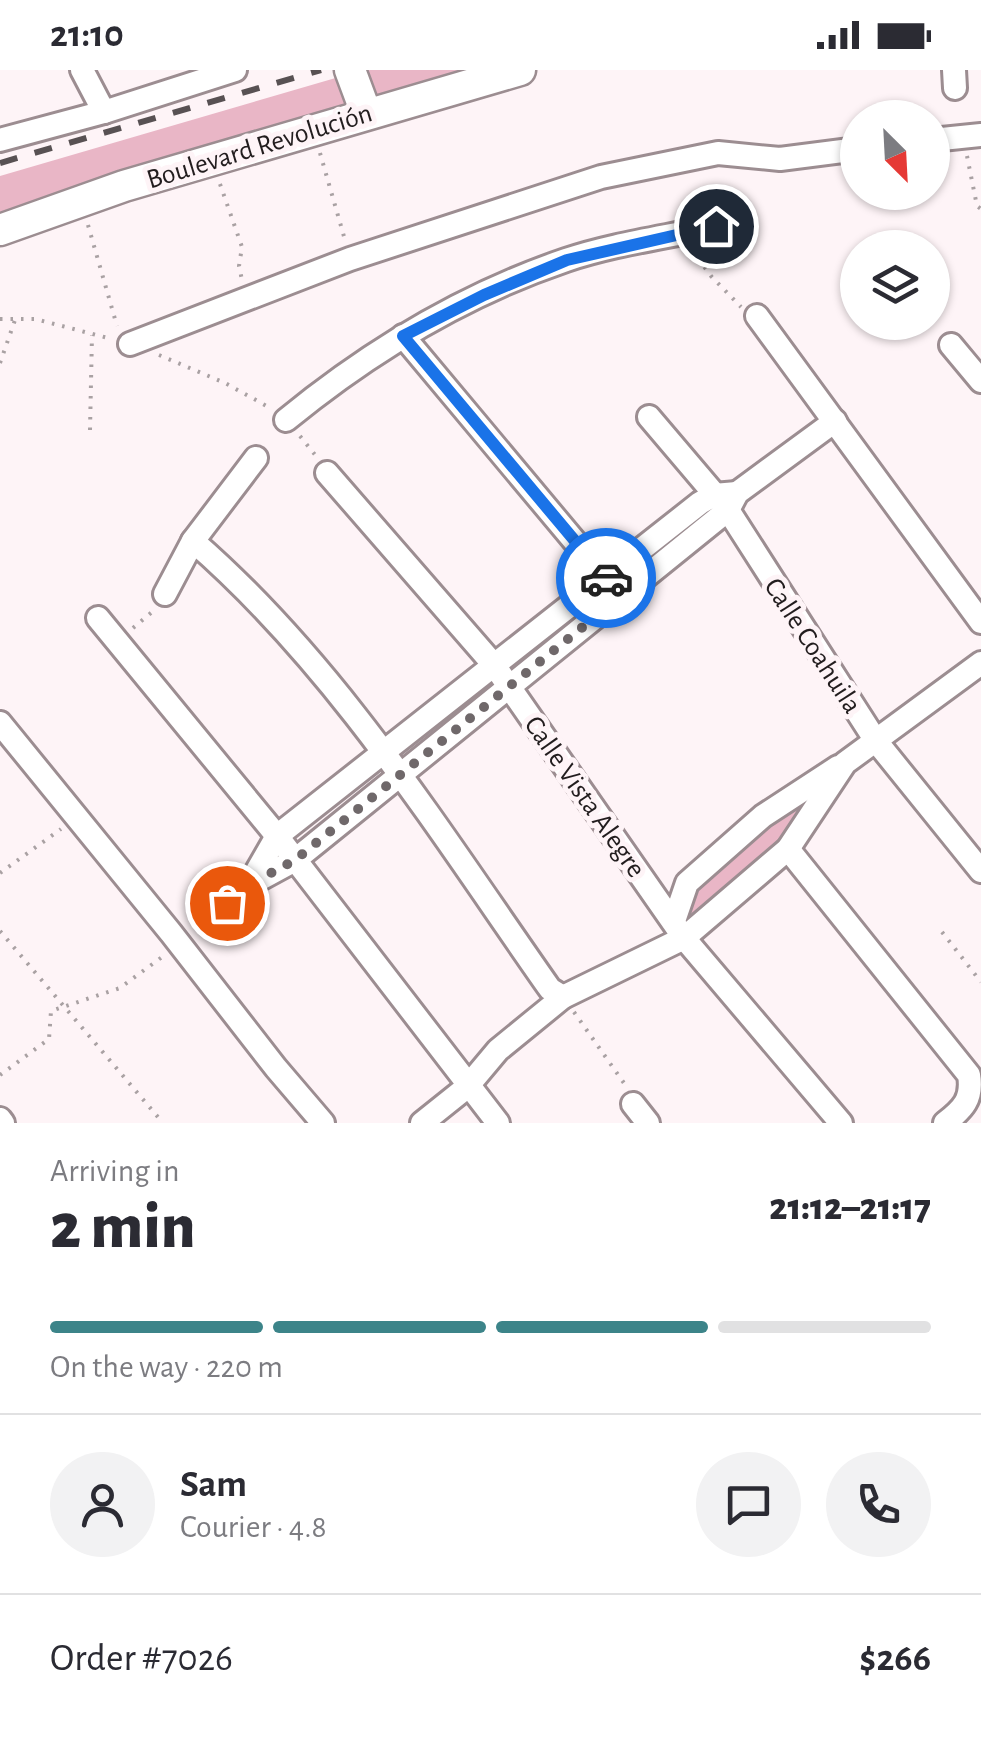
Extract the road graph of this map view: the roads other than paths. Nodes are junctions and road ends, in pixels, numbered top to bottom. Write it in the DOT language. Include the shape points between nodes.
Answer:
graph roads {
  1 [pos="235,70"];
  2 [pos="350,70"];
  3 [pos="520,70"];
  4 [pos="86,71"];
  5 [pos="104,112"];
  6 [pos="366,113"];
  7 [pos="0,140"];
  8 [pos="840,151"];
  9 [pos="716,226"];
  10 [pos="0,230"];
  11 [pos="757,316"];
  12 [pos="403,336"];
  13 [pos="126,343"];
  14 [pos="951,345"];
  15 [pos="981,381"];
  16 [pos="649,416"];
  17 [pos="286,420"];
  18 [pos="835,421"];
  19 [pos="256,458"];
  20 [pos="326,473"];
  21 [pos="726,499"];
  22 [pos="192,541"];
  23 [pos="605,577"];
  24 [pos="165,594"];
  25 [pos="621,596"];
  26 [pos="98,618"];
  27 [pos="981,622"];
  28 [pos="981,663"];
  29 [pos="494,665"];
  30 [pos="510,686"];
  31 [pos="0,723"];
  32 [pos="876,742"];
  33 [pos="382,754"];
  34 [pos="845,763"];
  35 [pos="400,775"];
  36 [pos="278,836"];
  37 [pos="788,849"];
  38 [pos="295,860"];
  39 [pos="981,871"];
  40 [pos="249,885"];
  41 [pos="206,920"];
  42 [pos="679,930"];
  43 [pos="563,997"];
  44 [pos="466,1086"];
  45 [pos="633,1104"];
  46 [pos="323,1123"];
  47 [pos="422,1123"];
  48 [pos="498,1123"];
  49 [pos="648,1123"];
  50 [pos="841,1123"];
  51 [pos="945,1123"];
  1 -- 5 [label="street"];
  2 -- 6 [label="main road"];
  3 -- 6 [label="main road, Boulevard Revolución"];
  4 -- 5 [label="street"];
  5 -- 7 [label="street"];
  6 -- 10 [label="main road, Boulevard Revolución"];
  8 -- 13 [label="street" via="780,158 718,154 601,177 350,259"];
  9 -- 12 [label="street" via="567,260"];
  11 -- 18 [label="street"];
  12 -- 17 [label="street"];
  12 -- 23 [label="street"];
  14 -- 15 [label="street"];
  16 -- 21 [label="street, Calle Coahuila"];
  18 -- 21 [label="street"];
  18 -- 27 [label="street"];
  19 -- 22 [label="street"];
  20 -- 29 [label="street, Calle Vista Alegre"];
  21 -- 23 [label="street"];
  21 -- 25 [label="street"];
  21 -- 32 [label="street, Calle Coahuila"];
  22 -- 24 [label="street"];
  22 -- 33 [label="street" via="236,579"];
  23 -- 25 [label="street"];
  23 -- 29 [label="street"];
  25 -- 30 [label="street"];
  26 -- 36 [label="street"];
  28 -- 32 [label="street"];
  29 -- 30 [label="street, Calle Vista Alegre"];
  29 -- 33 [label="street"];
  30 -- 35 [label="street"];
  30 -- 42 [label="street, Calle Vista Alegre"];
  31 -- 46 [label="street"];
  32 -- 34 [label="street"];
  32 -- 39 [label="street, Calle Coahuila"];
  33 -- 35 [label="street"];
  33 -- 36 [label="street"];
  34 -- 37 [label="street"];
  34 -- 42 [label="street" via="763,816 687,884"];
  35 -- 38 [label="street"];
  35 -- 43 [label="street" via="550,989"];
  36 -- 38 [label="street"];
  36 -- 40 [label="street"];
  37 -- 42 [label="street"];
  37 -- 51 [label="street" via="969,1075 963,1110"];
  38 -- 40 [label="street"];
  38 -- 44 [label="street"];
  40 -- 41 [label="street"];
  42 -- 43 [label="street"];
  42 -- 50 [label="street, Calle Vista Alegre"];
  43 -- 44 [label="street"];
  44 -- 47 [label="street"];
  44 -- 48 [label="street"];
  45 -- 49 [label="street"];
}
